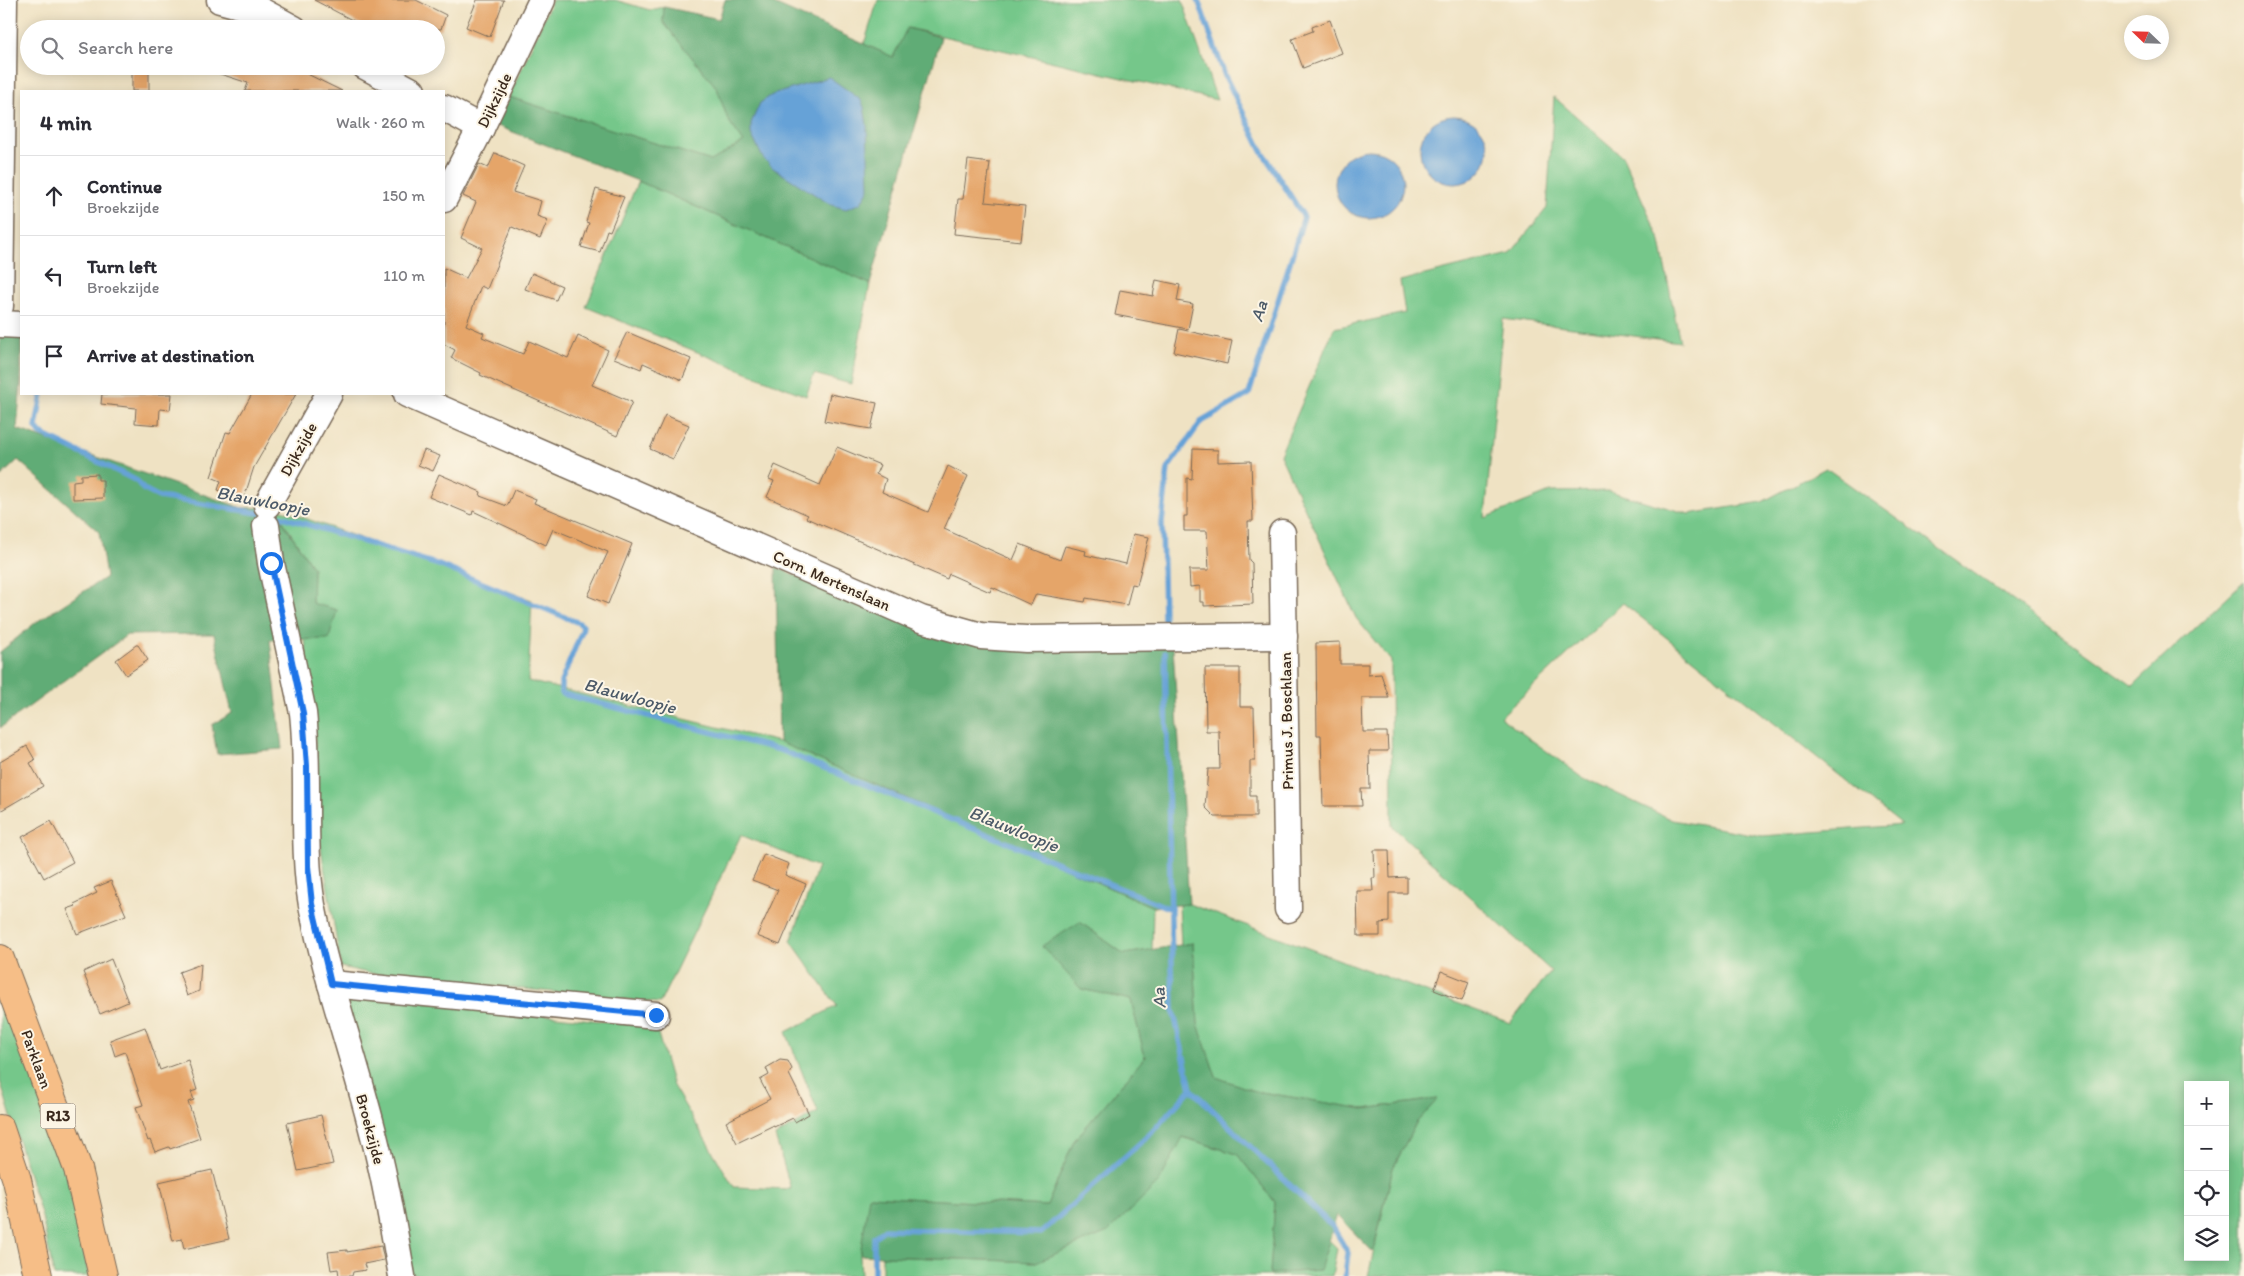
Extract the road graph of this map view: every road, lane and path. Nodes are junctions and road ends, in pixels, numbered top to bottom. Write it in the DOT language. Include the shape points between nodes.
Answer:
graph roads {
  1 [pos="4,0"];
  2 [pos="220,0"];
  3 [pos="542,0"];
  4 [pos="278,20"];
  5 [pos="382,75"];
  6 [pos="410,90"];
  7 [pos="445,109"];
  8 [pos="481,128"];
  9 [pos="445,197"];
  10 [pos="0,306"];
  11 [pos="0,324"];
  12 [pos="20,325"];
  13 [pos="328,395"];
  14 [pos="409,395"];
  15 [pos="267,516"];
  16 [pos="1282,533"];
  17 [pos="1284,636"];
  18 [pos="1288,910"];
  19 [pos="0,959"];
  20 [pos="331,984"];
  21 [pos="656,1015"];
  22 [pos="0,1129"];
  23 [pos="38,1276"];
  24 [pos="103,1276"];
  25 [pos="402,1276"];
  1 -- 10 [label="street"];
  2 -- 4 [label="street" via="261,11"];
  3 -- 8 [label="street, Dijkzijde"];
  5 -- 6 [label="street"];
  7 -- 8 [label="street"];
  8 -- 9 [label="street, Dijkzijde"];
  11 -- 12 [label="street"];
  13 -- 15 [label="street, Dijkzijde"];
  14 -- 17 [label="street, Corn. Mertenslaan" via="921,619 981,636 1026,639"];
  15 -- 20 [label="street, Broekzijde" via="271,563 303,713 308,866 312,904"];
  16 -- 17 [label="street, Primus J. Boschlaan"];
  17 -- 18 [label="street, Primus J. Boschlaan"];
  19 -- 24 [label="main road, Parklaan / R13" via="78,1168"];
  20 -- 21 [label="street"];
  20 -- 25 [label="street, Broekzijde" via="380,1161"];
  22 -- 23 [label="main road" via="17,1180"];
}
